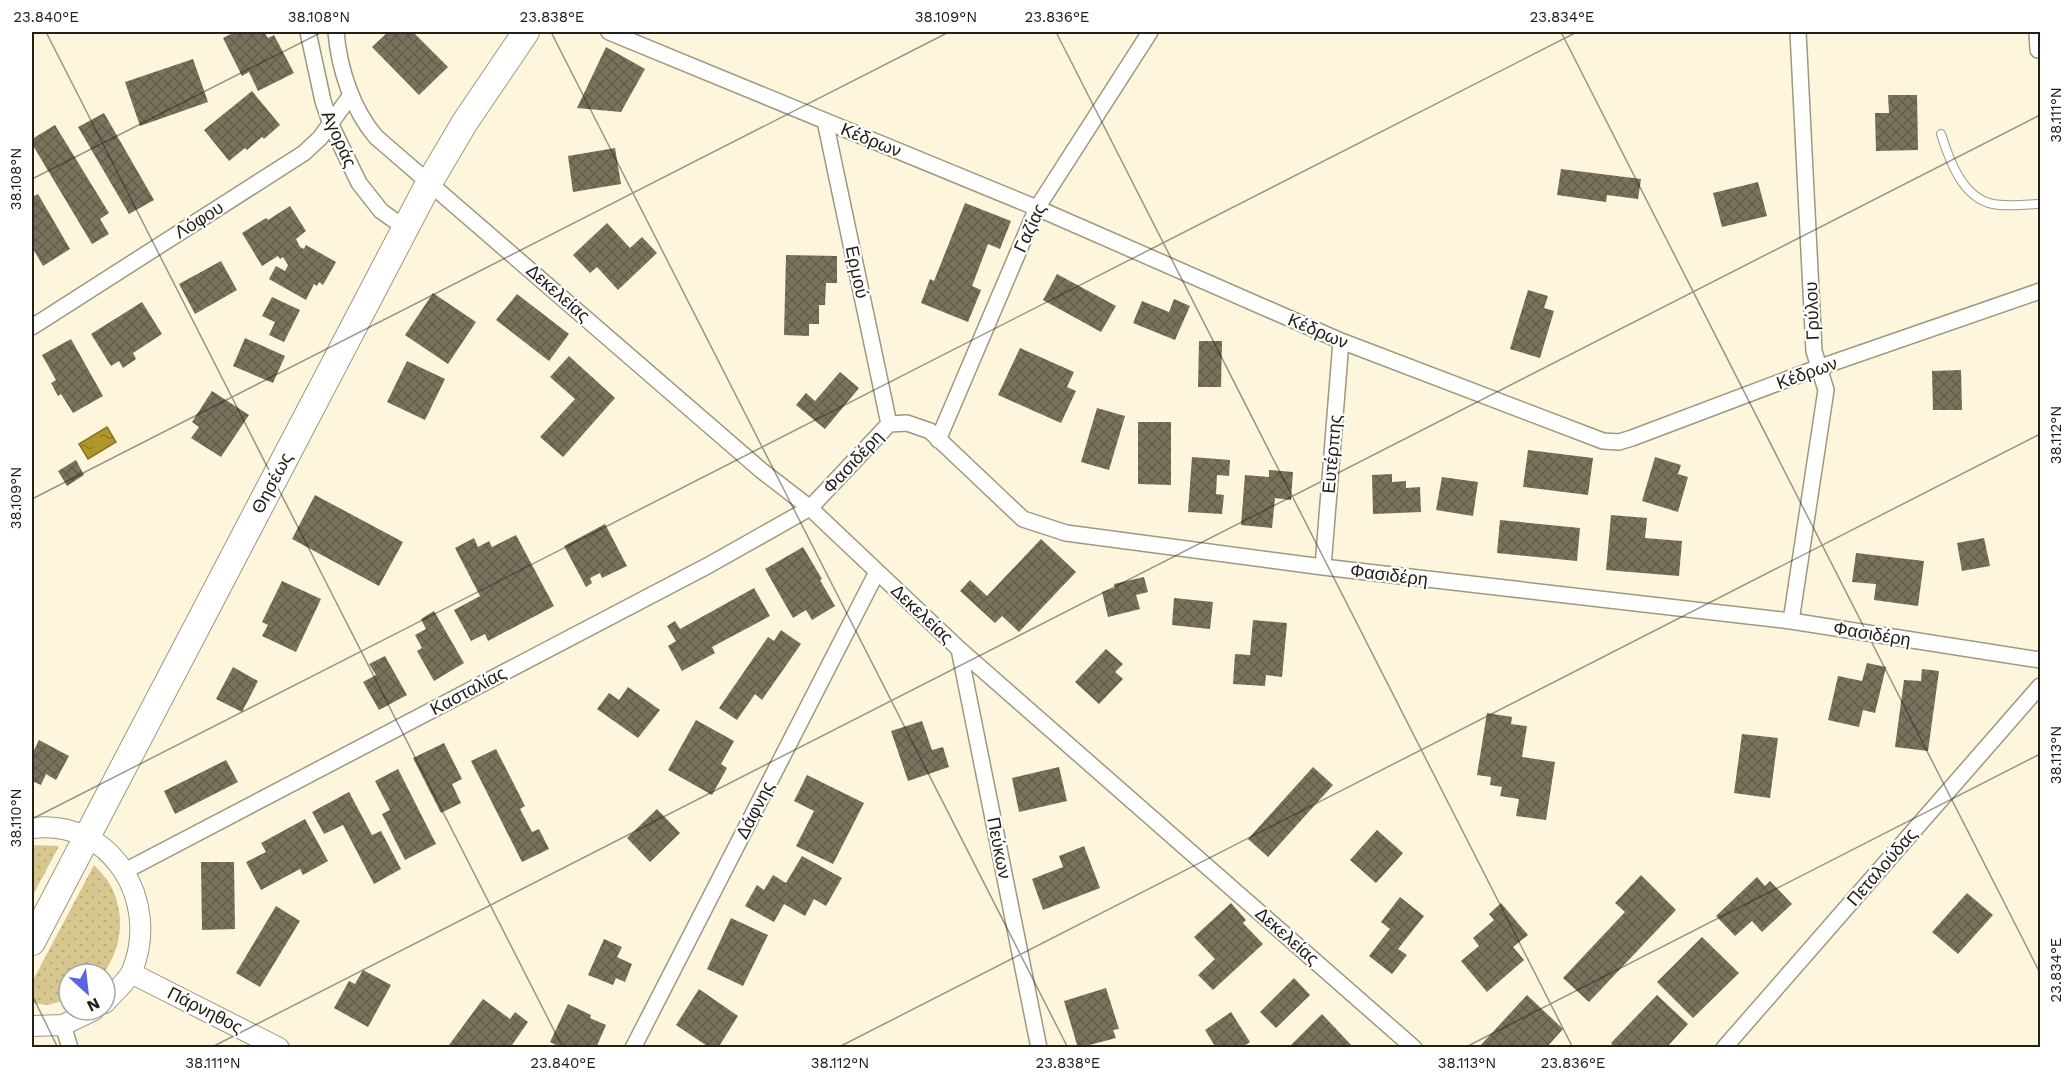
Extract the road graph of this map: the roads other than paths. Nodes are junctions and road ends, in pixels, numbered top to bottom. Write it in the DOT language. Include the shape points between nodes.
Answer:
graph roads {
  1 [pos="308,32"];
  2 [pos="336,32"];
  3 [pos="526,32"];
  4 [pos="609,32"];
  5 [pos="1150,32"];
  6 [pos="1798,32"];
  7 [pos="2037,32"];
  8 [pos="2038,50"];
  9 [pos="351,95"];
  10 [pos="825,121"];
  11 [pos="331,125"];
  12 [pos="1941,134"];
  13 [pos="429,183"];
  14 [pos="2040,204"];
  15 [pos="1037,208"];
  16 [pos="405,228"];
  17 [pos="2040,291"];
  18 [pos="32,327"];
  19 [pos="1341,341"];
  20 [pos="1819,368"];
  21 [pos="889,424"];
  22 [pos="938,440"];
  23 [pos="810,508"];
  24 [pos="1323,567"];
  25 [pos="877,572"];
  26 [pos="1791,621"];
  27 [pos="959,649"];
  28 [pos="2040,660"];
  29 [pos="2040,686"];
  30 [pos="32,828"];
  31 [pos="86,836"];
  32 [pos="125,871"];
  33 [pos="32,942"];
  34 [pos="131,973"];
  35 [pos="117,989"];
  36 [pos="69,1022"];
  37 [pos="63,1025"];
  38 [pos="32,1026"];
  39 [pos="70,1047"];
  40 [pos="279,1047"];
  41 [pos="633,1047"];
  42 [pos="1039,1047"];
  43 [pos="1414,1047"];
  44 [pos="1724,1047"];
  1 -- 11 [label="street, Αγοράς"];
  2 -- 9 [label="street, Αγοράς"];
  3 -- 13 [label="main road, Θησέως"];
  4 -- 10 [label="street, Κέδρων"];
  5 -- 15 [label="street, Γαζίας"];
  6 -- 20 [label="street, Γρύλου" via="1814,351"];
  7 -- 8 [label="street"];
  9 -- 11 [label="street, Λόφου"];
  9 -- 13 [label="street, Αγοράς" via="376,137"];
  10 -- 15 [label="street, Κέδρων"];
  10 -- 21 [label="street, Ερμού"];
  11 -- 16 [label="street, Αγοράς" via="359,183 381,211"];
  11 -- 18 [label="street, Λόφου" via="303,153"];
  12 -- 14 [label="lane" via="1957,173 1980,199 1991,204"];
  13 -- 16 [label="main road, Θησέως"];
  13 -- 23 [label="street, Δεκελείας" via="762,471"];
  15 -- 19 [label="street, Κέδρων"];
  15 -- 22 [label="street, Γαζίας"];
  16 -- 31 [label="main road, Θησέως"];
  17 -- 20 [label="street, Κέδρων"];
  19 -- 20 [label="street, Κέδρων" via="1586,436 1611,442 1632,438"];
  19 -- 24 [label="street, Ευτέρπης"];
  20 -- 26 [label="street, Γρύλου" via="1826,385 1825,405"];
  21 -- 22 [label="street, Φασιδέρη" via="917,425"];
  21 -- 23 [label="street, Φασιδέρη"];
  22 -- 24 [label="street, Φασιδέρη" via="1023,519 1066,533"];
  23 -- 25 [label="street, Δεκελείας"];
  23 -- 32 [label="street, Κασταλίας" via="710,565"];
  24 -- 26 [label="street, Φασιδέρη"];
  25 -- 27 [label="street, Δεκελείας"];
  25 -- 41 [label="street, Δάφνης"];
  26 -- 28 [label="street, Φασιδέρη"];
  27 -- 42 [label="street, Πεύκων"];
  27 -- 43 [label="street, Δεκελείας"];
  29 -- 44 [label="street, Πεταλούδας"];
  30 -- 31 [label="street" via="48,826"];
  31 -- 32 [label="street" via="108,851"];
  31 -- 33 [label="main road, Θησέως"];
  32 -- 34 [label="street" via="139,904 140,939"];
  34 -- 35 [label="street"];
  34 -- 40 [label="street, Πάρνηθος"];
  36 -- 37 [label="street"];
  37 -- 38 [label="street"];
  37 -- 39 [label="street"];
}
